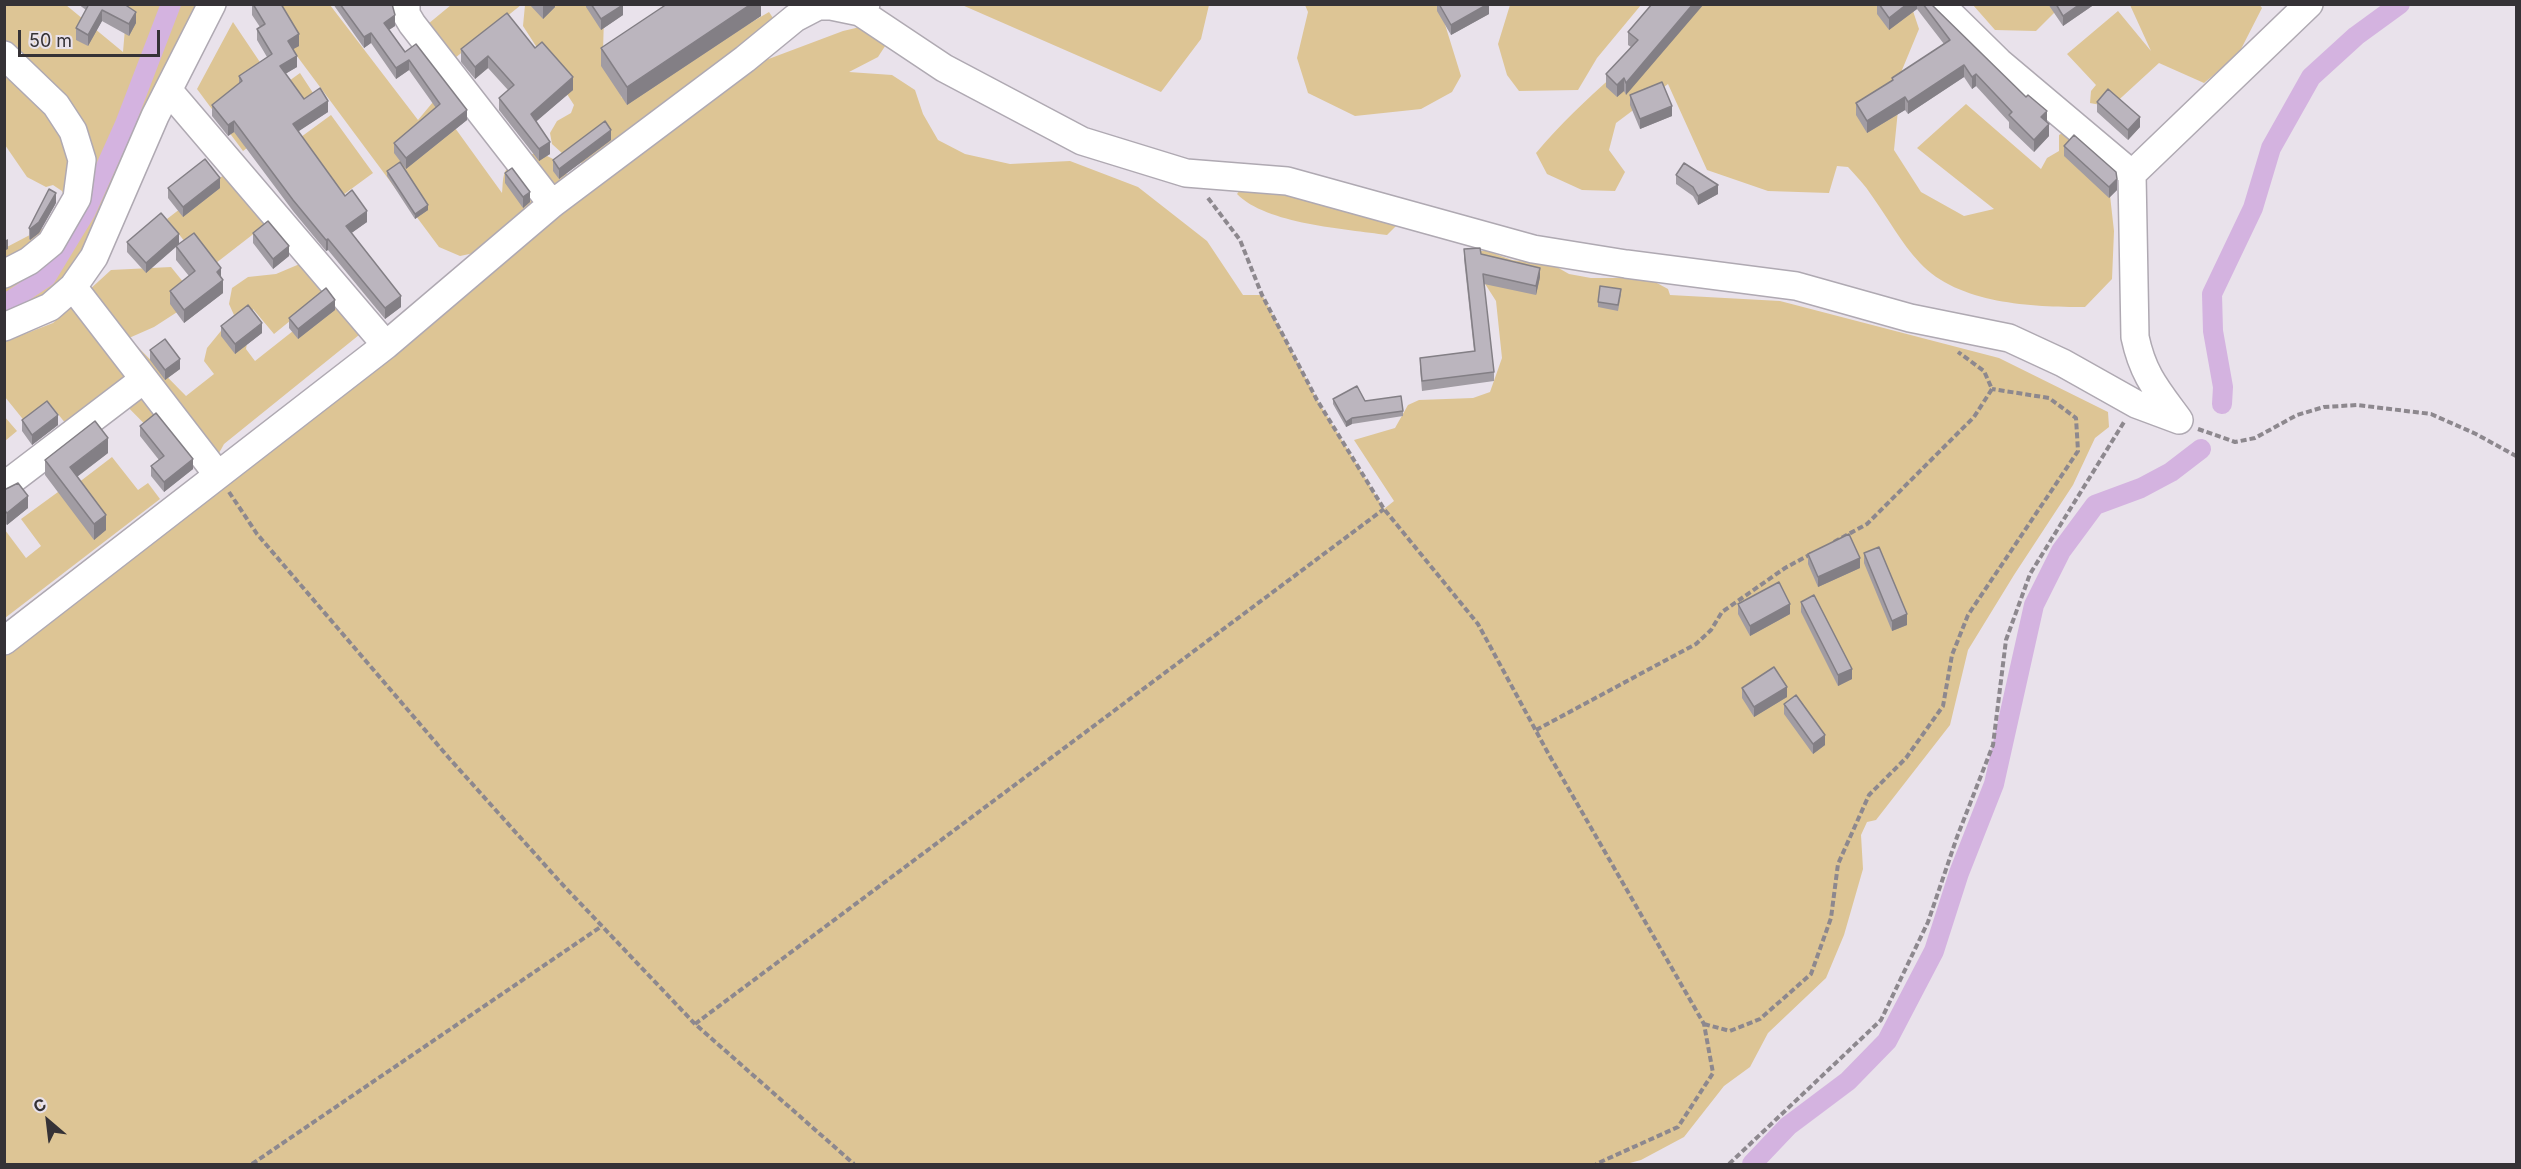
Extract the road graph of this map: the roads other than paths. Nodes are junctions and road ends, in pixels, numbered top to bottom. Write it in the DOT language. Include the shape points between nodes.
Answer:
graph roads {
  1 [pos="212,4"];
  2 [pos="406,4"];
  3 [pos="1940,4"];
  4 [pos="2308,4"];
  5 [pos="863,8"];
  6 [pos="789,11"];
  7 [pos="4,55"];
  8 [pos="170,91"];
  9 [pos="2132,174"];
  10 [pos="552,204"];
  11 [pos="4,274"];
  12 [pos="73,287"];
  13 [pos="4,327"];
  14 [pos="386,345"];
  15 [pos="143,380"];
  16 [pos="218,475"];
  17 [pos="4,486"];
  18 [pos="4,640"];
  1 -- 8 [label="street"];
  2 -- 10 [label="street" via="412,24"];
  3 -- 9 [label="street" via="1999,62"];
  4 -- 9 [label="street"];
  5 -- 6 [label="street" via="818,6"];
  5 -- 9 [label="street" via="944,68 1082,141 1186,173 1287,181 1533,249 1796,286 1910,318 2009,338 2136,404 2187,424 2149,379 2134,337"];
  6 -- 10 [label="street" via="745,59"];
  7 -- 11 [label="street" via="56,105 73,131 81,160 77,198 51,243"];
  8 -- 12 [label="street" via="155,116 94,257"];
  8 -- 14 [label="street"];
  10 -- 14 [label="street"];
  12 -- 13 [label="street" via="50,308"];
  12 -- 15 [label="street"];
  14 -- 16 [label="street"];
  15 -- 16 [label="street"];
  15 -- 17 [label="street"];
  16 -- 18 [label="street"];
}
